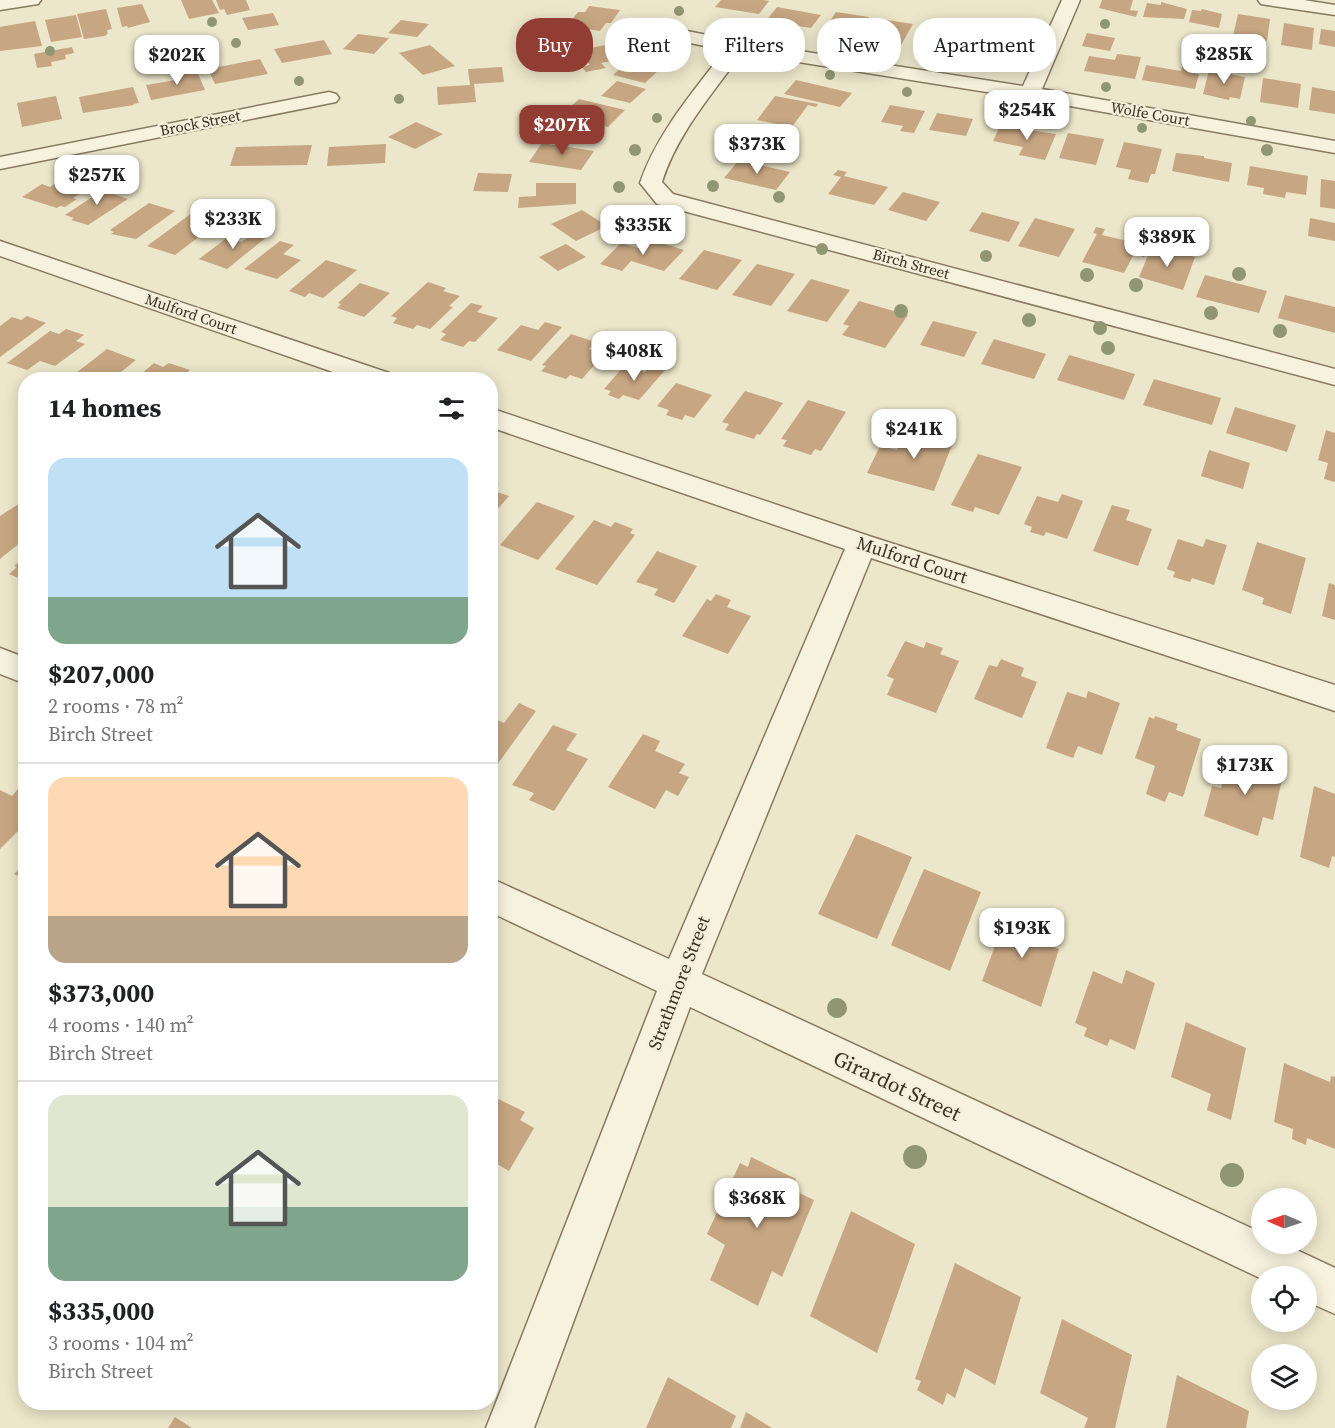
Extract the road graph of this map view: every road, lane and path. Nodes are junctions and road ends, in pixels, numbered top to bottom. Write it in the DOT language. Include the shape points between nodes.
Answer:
graph roads {
  1 [pos="32,0"];
  2 [pos="1071,0"];
  3 [pos="1267,0"];
  4 [pos="0,5"];
  5 [pos="1335,10"];
  6 [pos="805,58"];
  7 [pos="719,72"];
  8 [pos="1030,93"];
  9 [pos="329,98"];
  10 [pos="1335,147"];
  11 [pos="0,163"];
  12 [pos="0,248"];
  13 [pos="360,372"];
  14 [pos="1335,377"];
  15 [pos="498,420"];
  16 [pos="862,544"];
  17 [pos="0,660"];
  18 [pos="18,668"];
  19 [pos="1335,698"];
  20 [pos="498,898"];
  21 [pos="678,983"];
  22 [pos="1282,1266"];
  23 [pos="1317,1283"];
  24 [pos="1335,1291"];
  25 [pos="510,1428"];
  1 -- 4 [label="street"];
  2 -- 8 [label="street"];
  3 -- 5 [label="street"];
  6 -- 8 [label="street, Wolfe Court"];
  7 -- 14 [label="street, Birch Street" via="654,167 651,183 665,199"];
  8 -- 10 [label="street, Wolfe Court"];
  9 -- 11 [label="street, Brock Street"];
  12 -- 13 [label="street, Mulford Court"];
  15 -- 16 [label="street, Mulford Court"];
  16 -- 19 [label="street, Mulford Court"];
  16 -- 21 [label="street, Strathmore Street"];
  17 -- 18 [label="street"];
  20 -- 21 [label="street, Girardot Street"];
  21 -- 22 [label="street, Girardot Street"];
  21 -- 25 [label="street, Strathmore Street"];
  23 -- 24 [label="street, Girardot Street"];
}
